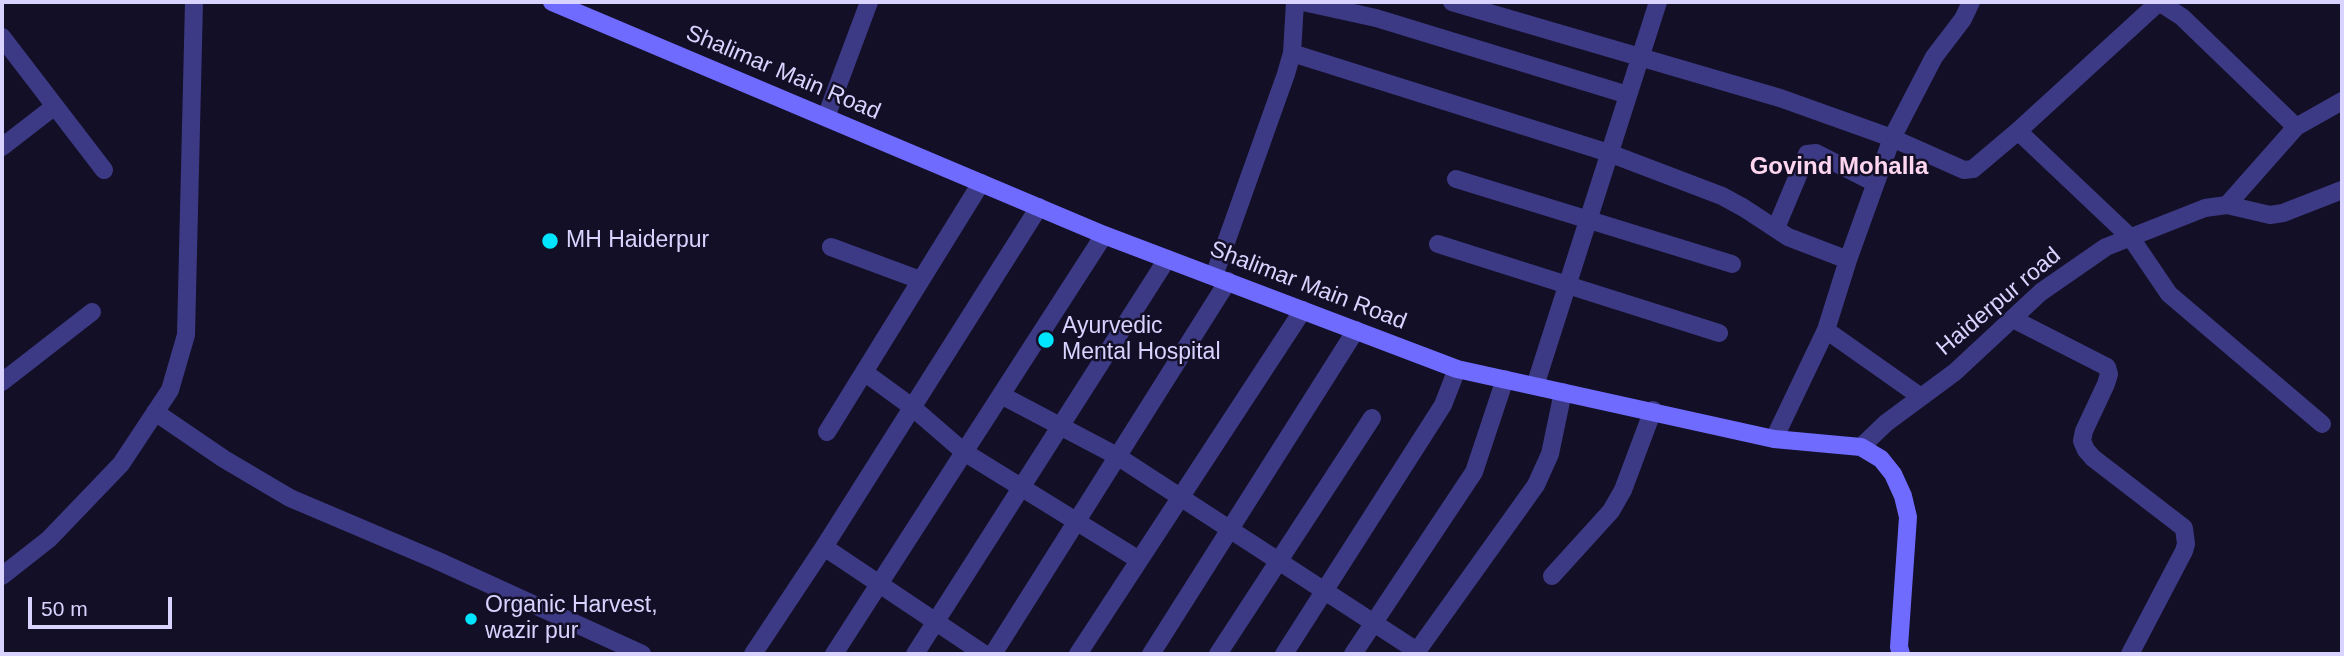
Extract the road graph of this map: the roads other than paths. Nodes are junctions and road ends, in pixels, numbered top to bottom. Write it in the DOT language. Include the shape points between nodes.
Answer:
graph roads {
  1 [pos="194,2"];
  2 [pos="552,2"];
  3 [pos="869,2"];
  4 [pos="1295,2"];
  5 [pos="1303,2"];
  6 [pos="1452,2"];
  7 [pos="1658,2"];
  8 [pos="1971,2"];
  9 [pos="2159,2"];
  10 [pos="2,37"];
  11 [pos="1292,53"];
  12 [pos="1640,56"];
  13 [pos="1628,95"];
  14 [pos="2342,100"];
  15 [pos="55,106"];
  16 [pos="826,117"];
  17 [pos="2296,127"];
  18 [pos="2018,131"];
  19 [pos="1892,138"];
  20 [pos="2,147"];
  21 [pos="1609,153"];
  22 [pos="104,170"];
  23 [pos="1456,179"];
  24 [pos="981,183"];
  25 [pos="1875,183"];
  26 [pos="2342,190"];
  27 [pos="2227,205"];
  28 [pos="1039,207"];
  29 [pos="1588,220"];
  30 [pos="1776,228"];
  31 [pos="1104,235"];
  32 [pos="2131,238"];
  33 [pos="1438,244"];
  34 [pos="831,247"];
  35 [pos="1167,259"];
  36 [pos="1848,260"];
  37 [pos="1732,264"];
  38 [pos="1221,279"];
  39 [pos="920,280"];
  40 [pos="1567,285"];
  41 [pos="1303,310"];
  42 [pos="92,312"];
  43 [pos="2013,319"];
  44 [pos="1356,330"];
  45 [pos="1826,330"];
  46 [pos="1719,333"];
  47 [pos="1457,369"];
  48 [pos="864,372"];
  49 [pos="1505,379"];
  50 [pos="2,382"];
  51 [pos="1535,386"];
  52 [pos="1563,392"];
  53 [pos="1001,395"];
  54 [pos="1921,397"];
  55 [pos="912,407"];
  56 [pos="1653,410"];
  57 [pos="155,412"];
  58 [pos="1372,418"];
  59 [pos="2322,424"];
  60 [pos="1061,426"];
  61 [pos="827,432"];
  62 [pos="1774,439"];
  63 [pos="1861,447"];
  64 [pos="964,452"];
  65 [pos="1117,456"];
  66 [pos="1021,487"];
  67 [pos="1181,497"];
  68 [pos="1077,522"];
  69 [pos="1229,529"];
  70 [pos="824,547"];
  71 [pos="1139,560"];
  72 [pos="1278,561"];
  73 [pos="2,576"];
  74 [pos="1552,576"];
  75 [pos="879,584"];
  76 [pos="1323,590"];
  77 [pos="936,622"];
  78 [pos="1374,623"];
  79 [pos="1416,653"];
  80 [pos="642,654"];
  81 [pos="753,654"];
  82 [pos="834,654"];
  83 [pos="915,654"];
  84 [pos="984,654"];
  85 [pos="993,654"];
  86 [pos="1078,654"];
  87 [pos="1151,654"];
  88 [pos="1217,654"];
  89 [pos="1284,654"];
  90 [pos="1353,654"];
  91 [pos="1901,654"];
  92 [pos="2130,654"];
  1 -- 57 [label="street" via="186,335 170,390"];
  2 -- 16 [label="street, Shalimar Main Road"];
  3 -- 16 [label="street"];
  4 -- 11 [label="street"];
  5 -- 13 [label="street" via="1376,18"];
  6 -- 12 [label="street"];
  7 -- 12 [label="street"];
  8 -- 19 [label="street" via="1934,57"];
  9 -- 17 [label="street" via="2182,17"];
  9 -- 18 [label="street"];
  10 -- 15 [label="street"];
  11 -- 21 [label="street"];
  11 -- 38 [label="street"];
  12 -- 13 [label="street"];
  12 -- 19 [label="street"];
  13 -- 21 [label="street"];
  14 -- 17 [label="street"];
  15 -- 20 [label="street"];
  15 -- 22 [label="street"];
  16 -- 24 [label="street, Shalimar Main Road"];
  17 -- 27 [label="street"];
  18 -- 19 [label="street" via="1969,170"];
  18 -- 32 [label="street"];
  19 -- 25 [label="street"];
  21 -- 29 [label="street"];
  21 -- 30 [label="street" via="1722,196"];
  23 -- 29 [label="street"];
  24 -- 28 [label="street, Shalimar Main Road"];
  24 -- 39 [label="street"];
  25 -- 30 [label="street" via="1816,153 1807,154"];
  25 -- 36 [label="street"];
  26 -- 27 [label="street, Haiderpur road" via="2270,215"];
  27 -- 32 [label="street, Haiderpur road" via="2205,208"];
  28 -- 31 [label="street, Shalimar Main Road"];
  28 -- 55 [label="street"];
  29 -- 37 [label="street"];
  29 -- 40 [label="street"];
  30 -- 36 [label="street" via="1797,242"];
  31 -- 35 [label="street, Shalimar Main Road"];
  31 -- 53 [label="street"];
  32 -- 43 [label="street, Haiderpur road" via="2106,247"];
  32 -- 59 [label="street" via="2169,294"];
  33 -- 40 [label="street"];
  34 -- 39 [label="street"];
  35 -- 38 [label="street, Shalimar Main Road"];
  35 -- 60 [label="street"];
  36 -- 45 [label="street"];
  38 -- 41 [label="street, Shalimar Main Road"];
  38 -- 65 [label="street"];
  39 -- 48 [label="street"];
  40 -- 46 [label="street"];
  40 -- 51 [label="street"];
  41 -- 44 [label="street, Shalimar Main Road"];
  41 -- 67 [label="street"];
  42 -- 50 [label="street"];
  43 -- 54 [label="street, Haiderpur road"];
  43 -- 92 [label="street" via="2107,368 2106,384 2084,431 2086,450 2184,528 2184,551"];
  44 -- 47 [label="street, Shalimar Main Road"];
  44 -- 69 [label="street"];
  45 -- 54 [label="street"];
  45 -- 62 [label="street"];
  47 -- 49 [label="street, Shalimar Main Road"];
  47 -- 76 [label="street" via="1444,405"];
  48 -- 55 [label="street"];
  48 -- 61 [label="street"];
  49 -- 51 [label="street, Shalimar Main Road"];
  49 -- 78 [label="street" via="1474,472"];
  51 -- 52 [label="street, Shalimar Main Road"];
  52 -- 56 [label="street, Shalimar Main Road"];
  52 -- 79 [label="street" via="1550,454 1536,485"];
  53 -- 60 [label="street"];
  53 -- 64 [label="street"];
  54 -- 63 [label="street, Haiderpur road"];
  55 -- 64 [label="street"];
  55 -- 70 [label="street"];
  56 -- 62 [label="street, Shalimar Main Road"];
  56 -- 74 [label="street" via="1611,511"];
  57 -- 73 [label="street" via="121,464 48,539"];
  57 -- 80 [label="street" via="290,498"];
  58 -- 72 [label="street"];
  60 -- 65 [label="street"];
  60 -- 66 [label="street"];
  62 -- 63 [label="street, Shalimar Main Road"];
  63 -- 91 [label="street" via="1881,459 1893,474 1908,517"];
  64 -- 66 [label="street"];
  64 -- 75 [label="street"];
  65 -- 67 [label="street"];
  65 -- 68 [label="street"];
  66 -- 68 [label="street"];
  66 -- 77 [label="street"];
  67 -- 69 [label="street"];
  67 -- 71 [label="street"];
  68 -- 71 [label="street"];
  68 -- 85 [label="street"];
  69 -- 72 [label="street"];
  69 -- 87 [label="street"];
  70 -- 75 [label="street"];
  70 -- 81 [label="street"];
  71 -- 86 [label="street"];
  72 -- 76 [label="street"];
  72 -- 88 [label="street"];
  75 -- 77 [label="street"];
  75 -- 82 [label="street"];
  76 -- 78 [label="street"];
  76 -- 89 [label="street"];
  77 -- 83 [label="street"];
  77 -- 84 [label="street"];
  78 -- 79 [label="street"];
  78 -- 90 [label="street"];
}
